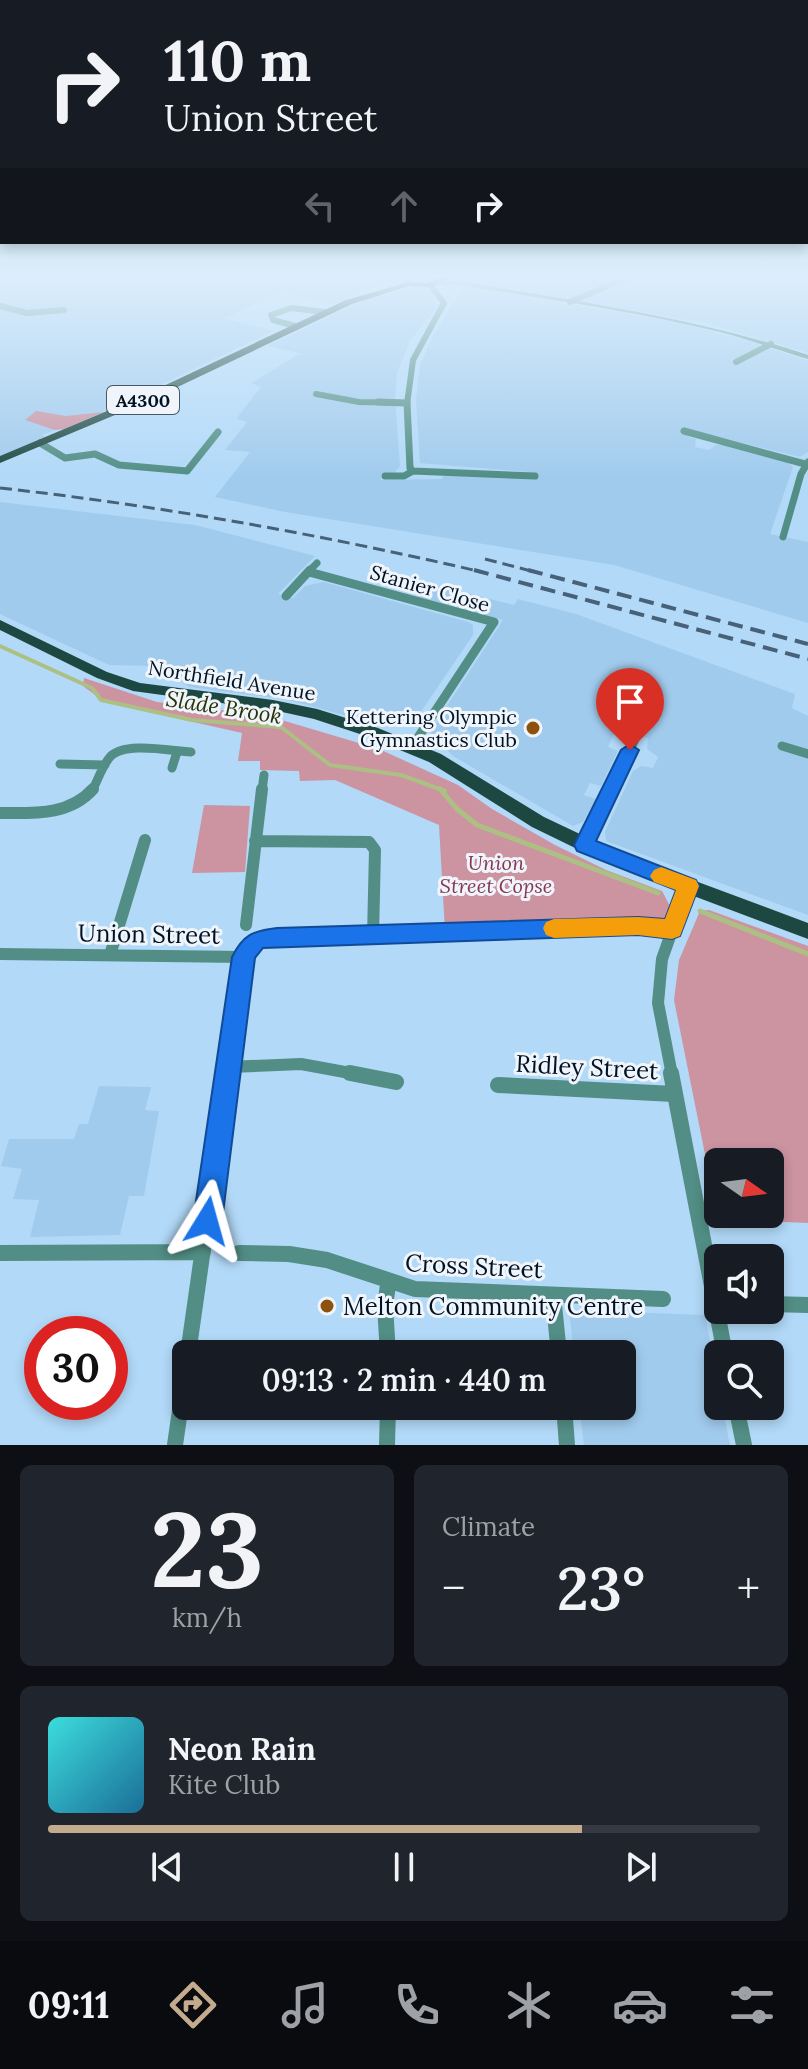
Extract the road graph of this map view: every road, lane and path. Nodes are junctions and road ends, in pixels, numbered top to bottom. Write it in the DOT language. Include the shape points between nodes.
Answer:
graph roads {
  1 [pos="261,342"];
  2 [pos="422,342"];
  3 [pos="765,342"];
  4 [pos="771,344"];
  5 [pos="808,357"];
  6 [pos="736,362"];
  7 [pos="335,389"];
  8 [pos="316,394"];
  9 [pos="327,397"];
  10 [pos="406,403"];
  11 [pos="684,431"];
  12 [pos="218,432"];
  13 [pos="711,438"];
  14 [pos="40,443"];
  15 [pos="702,448"];
  16 [pos="0,460"];
  17 [pos="807,463"];
  18 [pos="413,471"];
  19 [pos="385,476"];
  20 [pos="535,476"];
  21 [pos="783,537"];
  22 [pos="317,563"];
  23 [pos="309,572"];
  24 [pos="286,596"];
  25 [pos="0,624"];
  26 [pos="636,737"];
  27 [pos="782,746"];
  28 [pos="411,748"];
  29 [pos="177,752"];
  30 [pos="191,752"];
  31 [pos="808,754"];
  32 [pos="60,764"];
  33 [pos="105,765"];
  34 [pos="172,768"];
  35 [pos="264,775"];
  36 [pos="0,813"];
  37 [pos="145,840"];
  38 [pos="255,841"];
  39 [pos="584,845"];
  40 [pos="688,886"];
  41 [pos="246,925"];
  42 [pos="672,929"];
  43 [pos="808,931"];
  44 [pos="373,936"];
  45 [pos="0,954"];
  46 [pos="110,955"];
  47 [pos="244,957"];
  48 [pos="229,1067"];
  49 [pos="396,1082"];
  50 [pos="498,1085"];
  51 [pos="674,1094"];
  52 [pos="704,1244"];
  53 [pos="203,1252"];
  54 [pos="0,1253"];
  55 [pos="239,1253"];
  56 [pos="388,1285"];
  57 [pos="553,1295"];
  58 [pos="663,1299"];
  59 [pos="784,1304"];
  60 [pos="808,1305"];
  61 [pos="190,1340"];
  62 [pos="387,1340"];
  63 [pos="558,1340"];
  64 [pos="179,1420"];
  65 [pos="388,1420"];
  66 [pos="565,1420"];
  67 [pos="739,1420"];
  68 [pos="175,1445"];
  69 [pos="387,1445"];
  70 [pos="567,1445"];
  71 [pos="744,1445"];
  1 -- 14 [label="main road, A4300"];
  2 -- 10 [label="street"];
  3 -- 4 [label="street"];
  4 -- 5 [label="street"];
  4 -- 6 [label="street"];
  7 -- 9 [label="street"];
  8 -- 9 [label="street"];
  9 -- 10 [label="street"];
  10 -- 18 [label="street"];
  11 -- 13 [label="street"];
  12 -- 14 [label="street" via="187,471 119,465 95,454 65,458"];
  13 -- 15 [label="street"];
  13 -- 17 [label="street"];
  14 -- 16 [label="main road, A4300"];
  17 -- 21 [label="street"];
  18 -- 19 [label="street"];
  18 -- 20 [label="street"];
  22 -- 23 [label="street"];
  23 -- 24 [label="street"];
  23 -- 28 [label="street, Stanier Close" via="494,622"];
  25 -- 28 [label="main road, Northfield Avenue" via="138,688 317,714"];
  26 -- 39 [label="street"];
  27 -- 31 [label="street"];
  28 -- 39 [label="main road, Northfield Avenue"];
  29 -- 30 [label="street"];
  29 -- 33 [label="street" via="126,749"];
  29 -- 34 [label="street"];
  32 -- 33 [label="street"];
  33 -- 36 [label="street" via="97,784 66,809"];
  35 -- 38 [label="street"];
  37 -- 46 [label="street"];
  38 -- 41 [label="street"];
  38 -- 44 [label="street" via="369,842 375,850"];
  39 -- 40 [label="main road, Northfield Avenue"];
  40 -- 42 [label="street"];
  40 -- 43 [label="main road, Northfield Avenue"];
  42 -- 44 [label="street, Union Street"];
  42 -- 51 [label="street" via="658,980 658,1003"];
  44 -- 47 [label="street, Union Street" via="257,940"];
  45 -- 46 [label="street, Union Street"];
  46 -- 47 [label="street, Union Street"];
  47 -- 48 [label="street"];
  48 -- 49 [label="street" via="301,1064"];
  48 -- 53 [label="street"];
  50 -- 51 [label="street, Ridley Street"];
  51 -- 52 [label="street"];
  53 -- 54 [label="street"];
  53 -- 61 [label="street"];
  55 -- 56 [label="street, Cross Street" via="319,1257"];
  56 -- 57 [label="street, Cross Street"];
  56 -- 62 [label="street"];
  57 -- 58 [label="street, Cross Street"];
  57 -- 63 [label="street"];
  59 -- 60 [label="street"];
  64 -- 68 [label="street"];
  65 -- 69 [label="street"];
  66 -- 70 [label="street"];
  67 -- 71 [label="street"];
}
